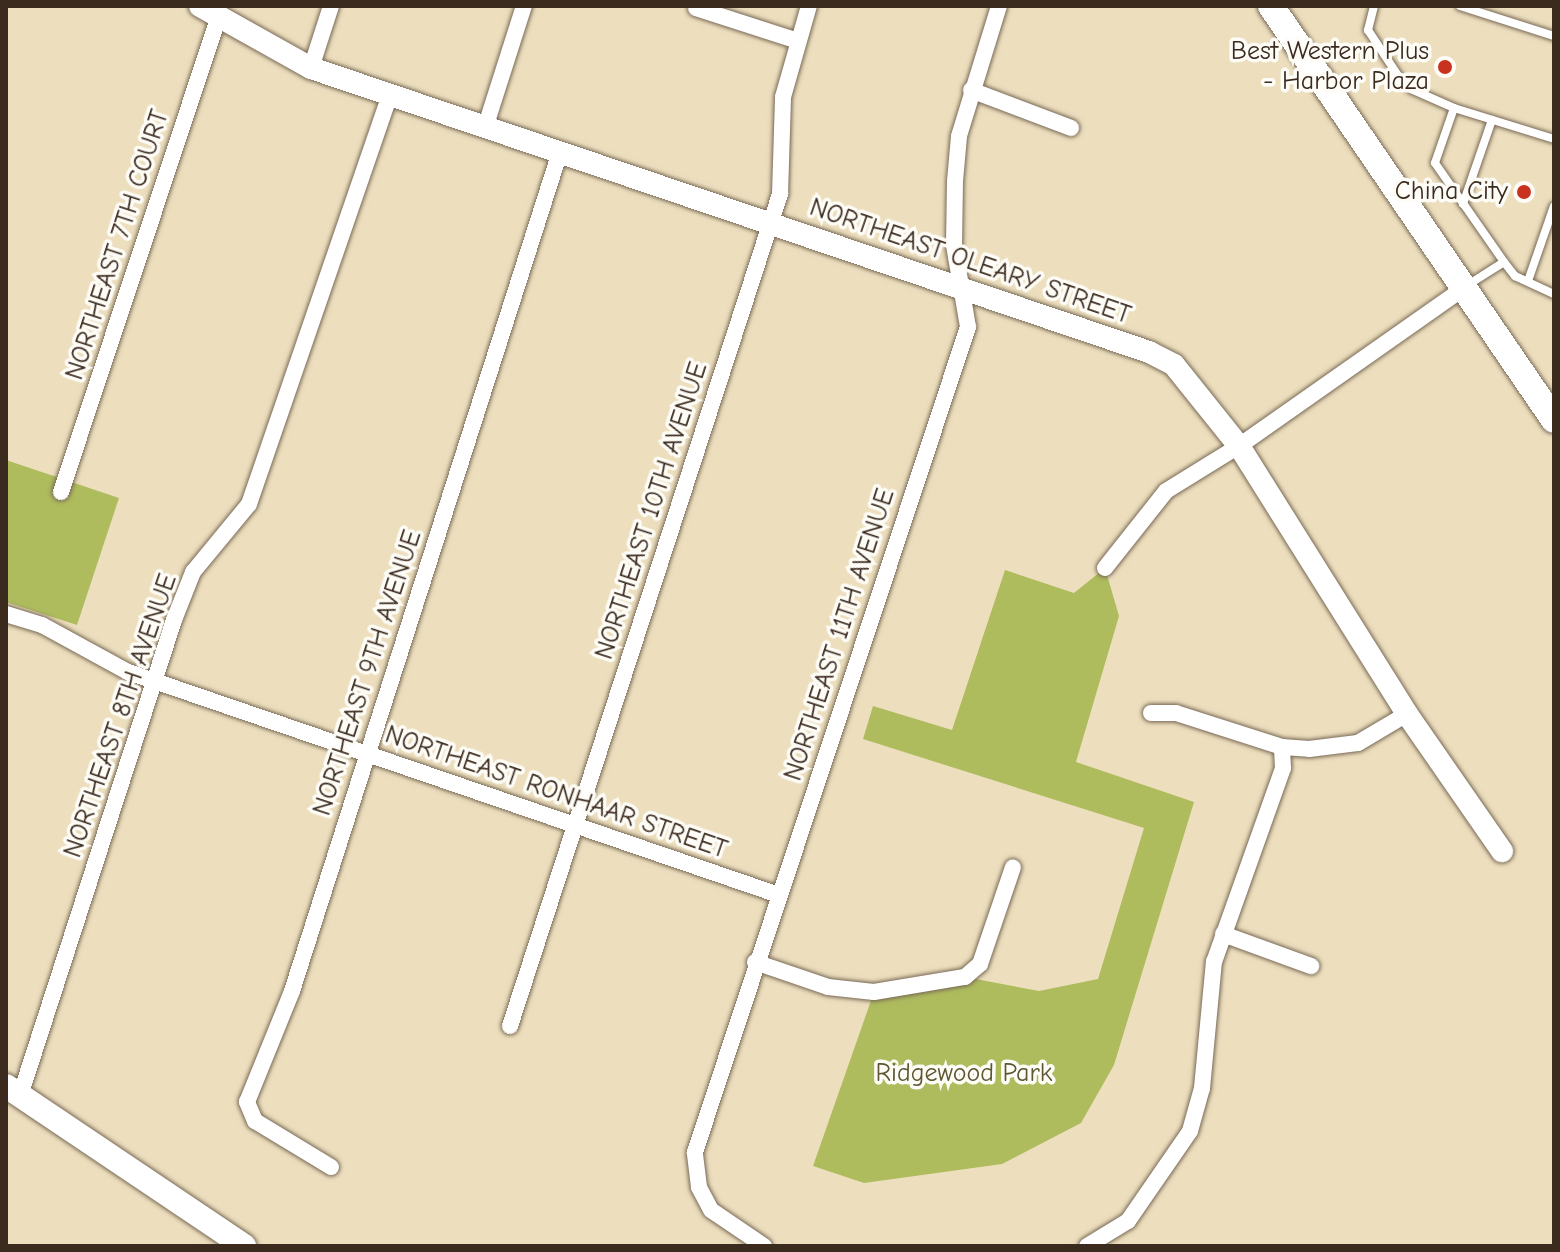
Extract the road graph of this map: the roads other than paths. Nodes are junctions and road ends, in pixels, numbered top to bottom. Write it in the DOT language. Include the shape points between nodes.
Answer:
graph roads {
  1 [pos="331,6"];
  2 [pos="524,6"];
  3 [pos="809,6"];
  4 [pos="999,6"];
  5 [pos="1271,6"];
  6 [pos="1374,6"];
  7 [pos="1460,6"];
  8 [pos="696,8"];
  9 [pos="210,10"];
  10 [pos="1554,36"];
  11 [pos="798,41"];
  12 [pos="311,68"];
  13 [pos="971,90"];
  14 [pos="390,94"];
  15 [pos="1454,108"];
  16 [pos="1492,120"];
  17 [pos="485,128"];
  18 [pos="1071,128"];
  19 [pos="1554,139"];
  20 [pos="560,152"];
  21 [pos="1463,204"];
  22 [pos="1554,206"];
  23 [pos="770,224"];
  24 [pos="1504,262"];
  25 [pos="1528,281"];
  26 [pos="1462,289"];
  27 [pos="964,291"];
  28 [pos="1554,294"];
  29 [pos="1554,420"];
  30 [pos="1239,446"];
  31 [pos="61,492"];
  32 [pos="1105,568"];
  33 [pos="6,614"];
  34 [pos="157,682"];
  35 [pos="1151,713"];
  36 [pos="1407,714"];
  37 [pos="1282,747"];
  38 [pos="367,755"];
  39 [pos="577,824"];
  40 [pos="1502,851"];
  41 [pos="1013,867"];
  42 [pos="779,895"];
  43 [pos="1223,934"];
  44 [pos="755,962"];
  45 [pos="1311,966"];
  46 [pos="510,1026"];
  47 [pos="13,1091"];
  48 [pos="331,1167"];
  49 [pos="1089,1245"];
  50 [pos="244,1246"];
  51 [pos="764,1246"];
  1 -- 12 [label="street"];
  2 -- 17 [label="street"];
  3 -- 11 [label="street, NORTHEAST 10TH AVENUE"];
  4 -- 13 [label="street, NORTHEAST 11TH AVENUE"];
  5 -- 26 [label="main road"];
  6 -- 15 [label="lane" via="1368,30 1399,77 1411,89"];
  7 -- 10 [label="lane"];
  8 -- 11 [label="street"];
  9 -- 12 [label="street, NORTHEAST OLEARY STREET"];
  9 -- 31 [label="street, NORTHEAST 7TH COURT"];
  11 -- 23 [label="street, NORTHEAST 10TH AVENUE" via="783,97 783,168"];
  12 -- 14 [label="street, NORTHEAST OLEARY STREET"];
  13 -- 18 [label="street"];
  13 -- 27 [label="street, NORTHEAST 11TH AVENUE" via="955,181 954,245"];
  14 -- 17 [label="street, NORTHEAST OLEARY STREET"];
  14 -- 34 [label="street, NORTHEAST 8TH AVENUE" via="249,504 193,572"];
  15 -- 16 [label="lane"];
  15 -- 21 [label="lane" via="1435,163"];
  16 -- 19 [label="lane"];
  16 -- 21 [label="lane"];
  17 -- 20 [label="street, NORTHEAST OLEARY STREET"];
  20 -- 23 [label="street, NORTHEAST OLEARY STREET"];
  20 -- 38 [label="street, NORTHEAST 9TH AVENUE"];
  21 -- 24 [label="lane"];
  22 -- 25 [label="lane"];
  23 -- 27 [label="street, NORTHEAST OLEARY STREET"];
  23 -- 39 [label="street, NORTHEAST 10TH AVENUE"];
  24 -- 25 [label="lane" via="1515,276"];
  24 -- 26 [label="lane"];
  25 -- 28 [label="lane"];
  26 -- 29 [label="main road"];
  26 -- 30 [label="street"];
  27 -- 30 [label="street, NORTHEAST OLEARY STREET" via="1174,365"];
  27 -- 42 [label="street, NORTHEAST 11TH AVENUE" via="968,327"];
  30 -- 32 [label="street" via="1166,491"];
  30 -- 36 [label="street, NORTHEAST OLEARY STREET"];
  33 -- 34 [label="street, NORTHEAST RONHAAR STREET" via="42,625 105,662"];
  34 -- 38 [label="street, NORTHEAST RONHAAR STREET"];
  34 -- 47 [label="street, NORTHEAST 8TH AVENUE"];
  35 -- 37 [label="street" via="1176,713"];
  36 -- 37 [label="street" via="1358,743 1334,749"];
  36 -- 40 [label="street, NORTHEAST OLEARY STREET"];
  37 -- 43 [label="street" via="1283,768"];
  38 -- 39 [label="street, NORTHEAST RONHAAR STREET"];
  38 -- 48 [label="street, NORTHEAST 9TH AVENUE" via="292,991 247,1102 255,1121"];
  39 -- 42 [label="street, NORTHEAST RONHAAR STREET"];
  39 -- 46 [label="street, NORTHEAST 10TH AVENUE"];
  41 -- 44 [label="street" via="980,964 965,977 874,992 828,987"];
  42 -- 44 [label="street, NORTHEAST 11TH AVENUE"];
  43 -- 45 [label="street"];
  43 -- 49 [label="street" via="1214,962 1202,1088 1190,1131 1128,1221"];
  44 -- 51 [label="street, NORTHEAST 11TH AVENUE" via="695,1152 699,1187 711,1210"];
  47 -- 50 [label="main road"];
}
